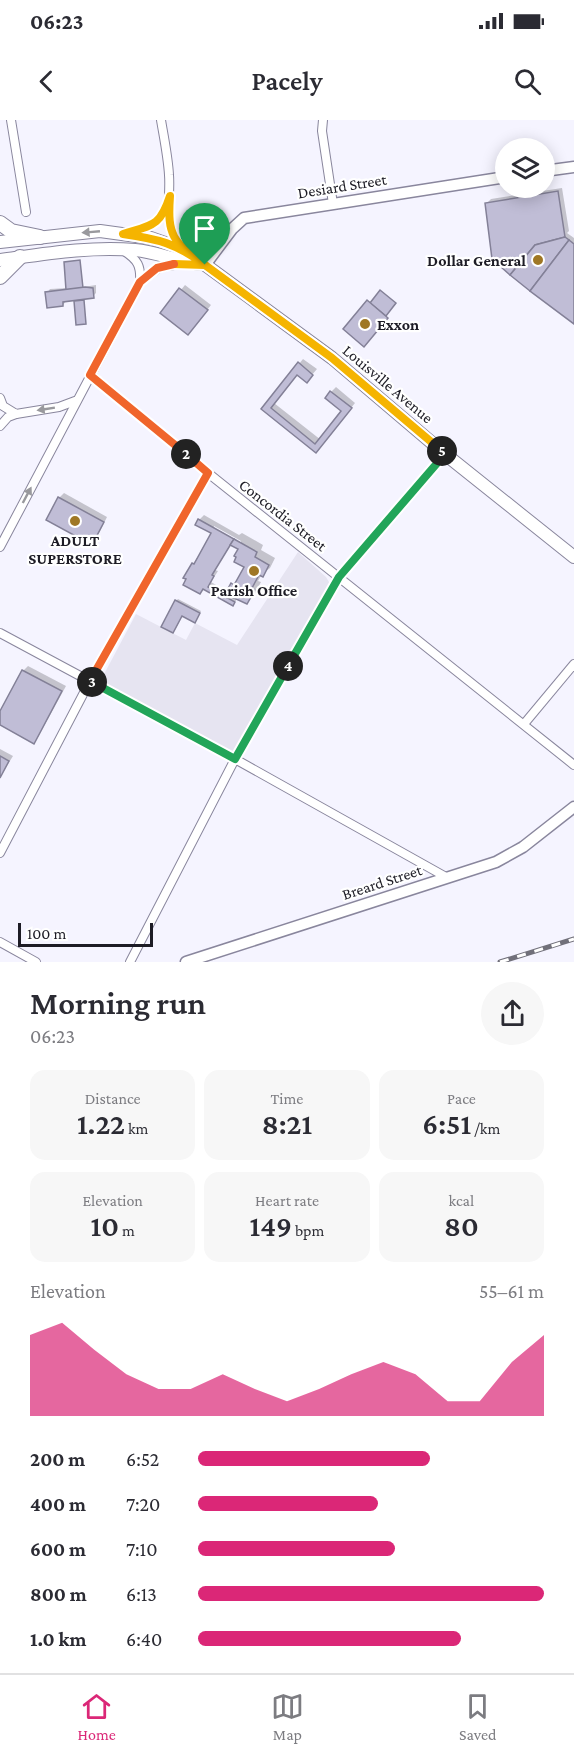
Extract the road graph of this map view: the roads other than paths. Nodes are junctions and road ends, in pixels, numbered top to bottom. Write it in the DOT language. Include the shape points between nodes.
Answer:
graph roads {
  1 [pos="11,120"];
  2 [pos="161,120"];
  3 [pos="323,120"];
  4 [pos="574,167"];
  5 [pos="555,170"];
  6 [pos="495,179"];
  7 [pos="170,196"];
  8 [pos="333,204"];
  9 [pos="26,212"];
  10 [pos="0,223"];
  11 [pos="123,234"];
  12 [pos="40,237"];
  13 [pos="0,242"];
  14 [pos="117,249"];
  15 [pos="185,250"];
  16 [pos="20,257"];
  17 [pos="0,260"];
  18 [pos="188,264"];
  19 [pos="205,265"];
  20 [pos="0,277"];
  21 [pos="140,282"];
  22 [pos="90,375"];
  23 [pos="0,398"];
  24 [pos="75,401"];
  25 [pos="15,414"];
  26 [pos="0,426"];
  27 [pos="445,454"];
  28 [pos="208,473"];
  29 [pos="0,547"];
  30 [pos="574,557"];
  31 [pos="339,577"];
  32 [pos="0,633"];
  33 [pos="574,664"];
  34 [pos="90,681"];
  35 [pos="524,724"];
  36 [pos="235,759"];
  37 [pos="574,765"];
  38 [pos="574,807"];
  39 [pos="0,854"];
  40 [pos="446,877"];
  41 [pos="0,942"];
  42 [pos="36,962"];
  43 [pos="130,962"];
  44 [pos="186,962"];
  1 -- 9 [label="street"];
  2 -- 7 [label="street"];
  3 -- 8 [label="street"];
  4 -- 5 [label="street"];
  6 -- 8 [label="street, Desiard Street"];
  7 -- 11 [label="street" via="164,214 152,226"];
  7 -- 15 [label="street" via="171,232"];
  8 -- 19 [label="street, Desiard Street" via="244,218"];
  10 -- 12 [label="highway" via="11,231"];
  11 -- 12 [label="main road, one-way" via="100,231"];
  11 -- 15 [label="main road" via="151,238"];
  12 -- 13 [label="main road"];
  14 -- 16 [label="main road"];
  14 -- 18 [label="main road" via="139,250"];
  14 -- 21 [label="street" via="138,262"];
  15 -- 19 [label="main road"];
  16 -- 17 [label="main road"];
  16 -- 20 [label="highway"];
  18 -- 19 [label="main road"];
  18 -- 21 [label="street" via="160,267"];
  19 -- 27 [label="main road, Louisville Avenue" via="332,358"];
  21 -- 22 [label="street"];
  22 -- 24 [label="street"];
  22 -- 28 [label="street, Concordia Street"];
  23 -- 25 [label="street" via="3,406"];
  24 -- 25 [label="street, one-way"];
  29 -- 24 [label="street, one-way"];
  25 -- 26 [label="street"];
  27 -- 30 [label="main road, Louisville Avenue"];
  27 -- 31 [label="street"];
  28 -- 31 [label="street, Concordia Street"];
  28 -- 34 [label="street"];
  31 -- 35 [label="street, Concordia Street"];
  31 -- 36 [label="street"];
  32 -- 34 [label="street"];
  33 -- 35 [label="street"];
  34 -- 36 [label="street"];
  34 -- 39 [label="street"];
  35 -- 37 [label="street, Concordia Street"];
  36 -- 40 [label="street"];
  36 -- 43 [label="street"];
  38 -- 40 [label="street, Breard Street" via="523,847 496,862"];
  40 -- 44 [label="street, Breard Street"];
  41 -- 42 [label="street"];
}
